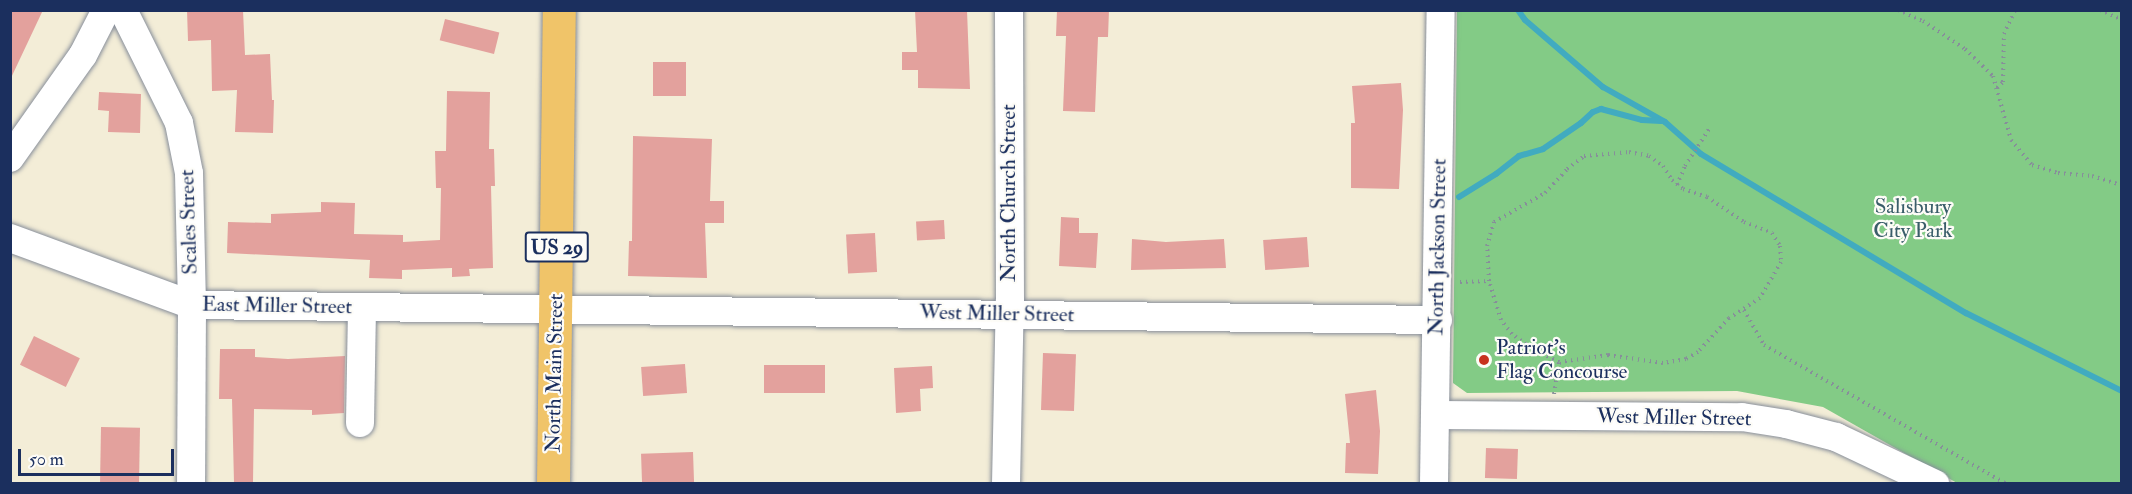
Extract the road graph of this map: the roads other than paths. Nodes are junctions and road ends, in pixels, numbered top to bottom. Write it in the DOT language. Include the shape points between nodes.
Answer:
graph roads {
  1 [pos="106,10"];
  2 [pos="123,10"];
  3 [pos="559,10"];
  4 [pos="1009,10"];
  5 [pos="1441,10"];
  6 [pos="10,158"];
  7 [pos="10,238"];
  8 [pos="192,305"];
  9 [pos="362,308"];
  10 [pos="556,310"];
  11 [pos="1010,314"];
  12 [pos="1438,320"];
  13 [pos="1437,415"];
  14 [pos="360,423"];
  15 [pos="191,483"];
  16 [pos="553,483"];
  17 [pos="1006,483"];
  18 [pos="1434,483"];
  19 [pos="1935,483"];
  1 -- 6 [label="street" via="83,56"];
  2 -- 8 [label="street, Scales Street" via="179,123 189,173"];
  3 -- 10 [label="main road, North Main Street / US 29"];
  4 -- 11 [label="street, North Church Street"];
  5 -- 12 [label="street, North Jackson Street"];
  7 -- 8 [label="street, East Miller Street"];
  8 -- 9 [label="street, East Miller Street"];
  8 -- 15 [label="street, Scales Street"];
  9 -- 10 [label="street, East Miller Street"];
  9 -- 14 [label="street"];
  10 -- 11 [label="street, West Miller Street"];
  10 -- 16 [label="main road, North Main Street / US 29"];
  11 -- 12 [label="street, West Miller Street"];
  11 -- 17 [label="street, North Church Street"];
  12 -- 13 [label="street, North Jackson Street"];
  13 -- 18 [label="street, North Jackson Street"];
  13 -- 19 [label="street, West Miller Street" via="1742,417 1836,436"];
}
